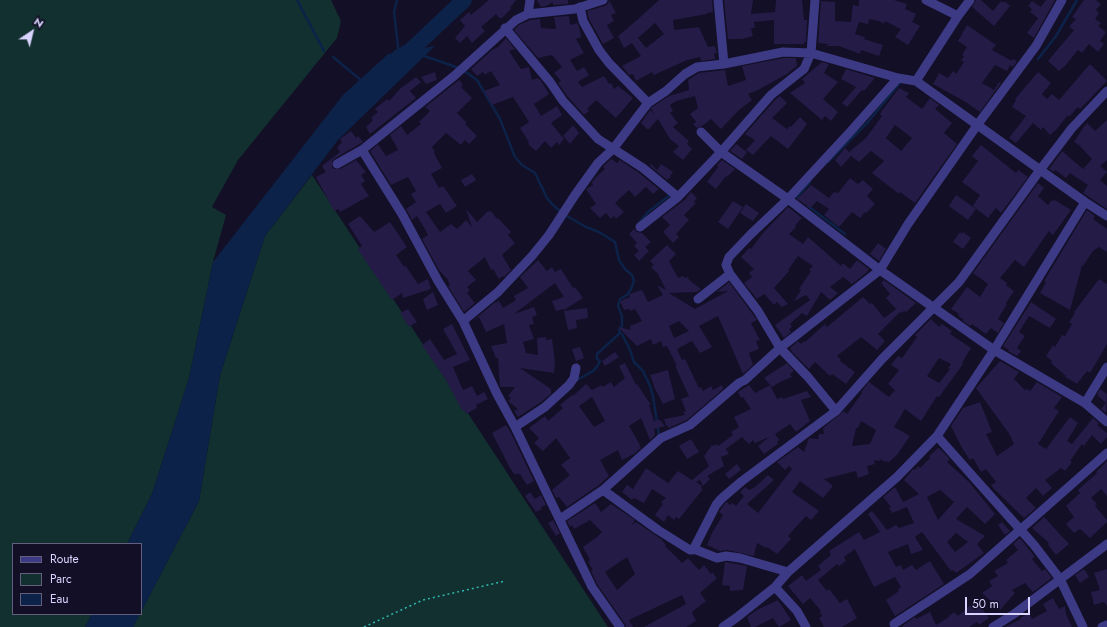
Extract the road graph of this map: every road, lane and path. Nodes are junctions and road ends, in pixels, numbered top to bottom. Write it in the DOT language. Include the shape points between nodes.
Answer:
graph roads {
  1 [pos="530,0"];
  2 [pos="603,0"];
  3 [pos="718,0"];
  4 [pos="815,0"];
  5 [pos="926,0"];
  6 [pos="970,0"];
  7 [pos="1062,0"];
  8 [pos="580,7"];
  9 [pos="528,14"];
  10 [pos="958,16"];
  11 [pos="505,28"];
  12 [pos="811,53"];
  13 [pos="724,64"];
  14 [pos="898,78"];
  15 [pos="916,81"];
  16 [pos="1106,94"];
  17 [pos="648,103"];
  18 [pos="978,124"];
  19 [pos="701,132"];
  20 [pos="613,149"];
  21 [pos="362,150"];
  22 [pos="721,152"];
  23 [pos="337,164"];
  24 [pos="1040,170"];
  25 [pos="678,197"];
  26 [pos="788,199"];
  27 [pos="1085,202"];
  28 [pos="1107,216"];
  29 [pos="640,227"];
  30 [pos="880,270"];
  31 [pos="730,274"];
  32 [pos="698,299"];
  33 [pos="934,308"];
  34 [pos="463,321"];
  35 [pos="780,348"];
  36 [pos="994,350"];
  37 [pos="1107,367"];
  38 [pos="576,368"];
  39 [pos="1085,403"];
  40 [pos="836,411"];
  41 [pos="1107,422"];
  42 [pos="515,427"];
  43 [pos="937,436"];
  44 [pos="1107,453"];
  45 [pos="603,490"];
  46 [pos="560,519"];
  47 [pos="1020,530"];
  48 [pos="1107,544"];
  49 [pos="694,549"];
  50 [pos="788,572"];
  51 [pos="1060,579"];
  52 [pos="506,581"];
  53 [pos="775,587"];
  54 [pos="894,624"];
  55 [pos="1107,625"];
  56 [pos="364,627"];
  57 [pos="620,627"];
  58 [pos="723,627"];
  59 [pos="806,627"];
  60 [pos="993,627"];
  61 [pos="1084,627"];
  62 [pos="1102,627"];
  1 -- 9 [label="street"];
  2 -- 8 [label="street"];
  3 -- 13 [label="street"];
  4 -- 12 [label="street"];
  5 -- 10 [label="street"];
  6 -- 10 [label="street"];
  7 -- 18 [label="street" via="1036,46"];
  8 -- 9 [label="street"];
  8 -- 17 [label="street" via="583,21 599,50"];
  9 -- 11 [label="street"];
  10 -- 15 [label="street"];
  11 -- 20 [label="street" via="563,101 598,139"];
  11 -- 21 [label="street" via="454,76"];
  12 -- 13 [label="street" via="783,52"];
  12 -- 14 [label="street"];
  12 -- 22 [label="street" via="804,69 767,100"];
  13 -- 17 [label="street" via="697,68 685,74"];
  14 -- 15 [label="street"];
  14 -- 26 [label="street"];
  15 -- 18 [label="street"];
  16 -- 24 [label="street" via="1072,128"];
  17 -- 20 [label="street"];
  18 -- 24 [label="street"];
  18 -- 30 [label="street" via="908,224"];
  19 -- 22 [label="street"];
  20 -- 25 [label="street"];
  20 -- 34 [label="street" via="598,163 532,256 498,292"];
  21 -- 23 [label="street"];
  21 -- 34 [label="street"];
  22 -- 25 [label="street"];
  22 -- 26 [label="street"];
  24 -- 27 [label="street"];
  24 -- 33 [label="street" via="959,282"];
  25 -- 29 [label="street"];
  26 -- 30 [label="street"];
  26 -- 31 [label="street" via="729,257 726,265"];
  27 -- 28 [label="street"];
  27 -- 36 [label="street"];
  30 -- 33 [label="street"];
  30 -- 35 [label="street"];
  31 -- 32 [label="street"];
  31 -- 35 [label="street" via="758,311"];
  33 -- 36 [label="street"];
  33 -- 40 [label="street" via="882,359"];
  34 -- 42 [label="street"];
  35 -- 40 [label="street"];
  35 -- 45 [label="street" via="690,425 661,438"];
  36 -- 39 [label="street"];
  36 -- 43 [label="street"];
  37 -- 39 [label="street"];
  38 -- 42 [label="street" via="569,385 545,407"];
  39 -- 41 [label="street"];
  40 -- 49 [label="street" via="721,499"];
  42 -- 46 [label="street"];
  43 -- 47 [label="street"];
  43 -- 50 [label="street" via="897,477"];
  44 -- 47 [label="street"];
  45 -- 46 [label="street"];
  45 -- 49 [label="street" via="690,550"];
  46 -- 57 [label="street" via="592,587"];
  47 -- 51 [label="street"];
  47 -- 54 [label="street" via="970,574"];
  48 -- 51 [label="street"];
  49 -- 50 [label="street" via="717,558 740,558"];
  50 -- 53 [label="street"];
  51 -- 60 [label="street"];
  51 -- 61 [label="street"];
  52 -- 56 [label="path" via="423,600"];
  53 -- 58 [label="street"];
  53 -- 59 [label="street" via="797,611"];
  55 -- 62 [label="street"];
}
